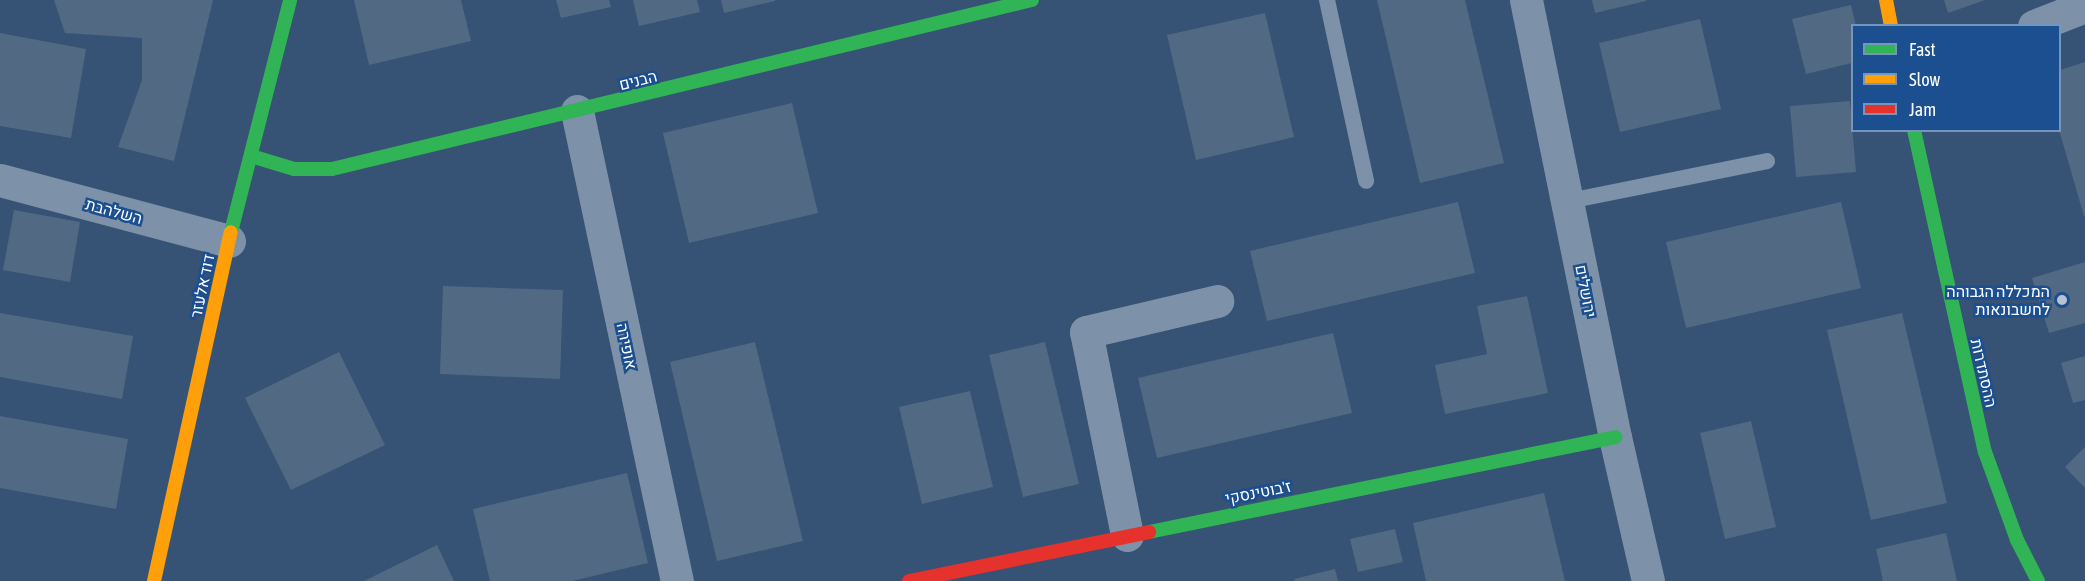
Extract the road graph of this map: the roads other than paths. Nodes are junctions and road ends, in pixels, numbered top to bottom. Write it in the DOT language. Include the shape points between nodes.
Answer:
graph roads {
  1 [pos="290,0"];
  2 [pos="1032,0"];
  3 [pos="1327,0"];
  4 [pos="1526,0"];
  5 [pos="1886,0"];
  6 [pos="2085,6"];
  7 [pos="1891,24"];
  8 [pos="2039,24"];
  9 [pos="577,111"];
  10 [pos="1914,132"];
  11 [pos="251,156"];
  12 [pos="1767,161"];
  13 [pos="0,180"];
  14 [pos="1366,181"];
  15 [pos="1569,201"];
  16 [pos="229,241"];
  17 [pos="1217,301"];
  18 [pos="1615,437"];
  19 [pos="1127,535"];
  20 [pos="154,581"];
  21 [pos="677,581"];
  22 [pos="909,581"];
  23 [pos="1648,581"];
  24 [pos="2038,581"];
  1 -- 11 [label="street, דוד אלעזר"];
  2 -- 9 [label="street, הבנים"];
  3 -- 14 [label="lane"];
  4 -- 15 [label="street, ירושלים"];
  5 -- 7 [label="street"];
  6 -- 8 [label="street"];
  9 -- 11 [label="street, הבנים" via="332,169 294,169"];
  9 -- 21 [label="street, אופירה"];
  10 -- 24 [label="street, ההסתדרות" via="1985,452 2017,540"];
  11 -- 16 [label="street, דוד אלעזר"];
  12 -- 15 [label="lane"];
  13 -- 16 [label="street, השלהבת"];
  15 -- 18 [label="street, ירושלים"];
  16 -- 20 [label="street, דוד אלעזר"];
  17 -- 19 [label="street" via="1086,332"];
  18 -- 19 [label="street, ז'בוטינסקי"];
  18 -- 23 [label="street, ירושלים"];
  19 -- 22 [label="street, ז'בוטינסקי"];
}
